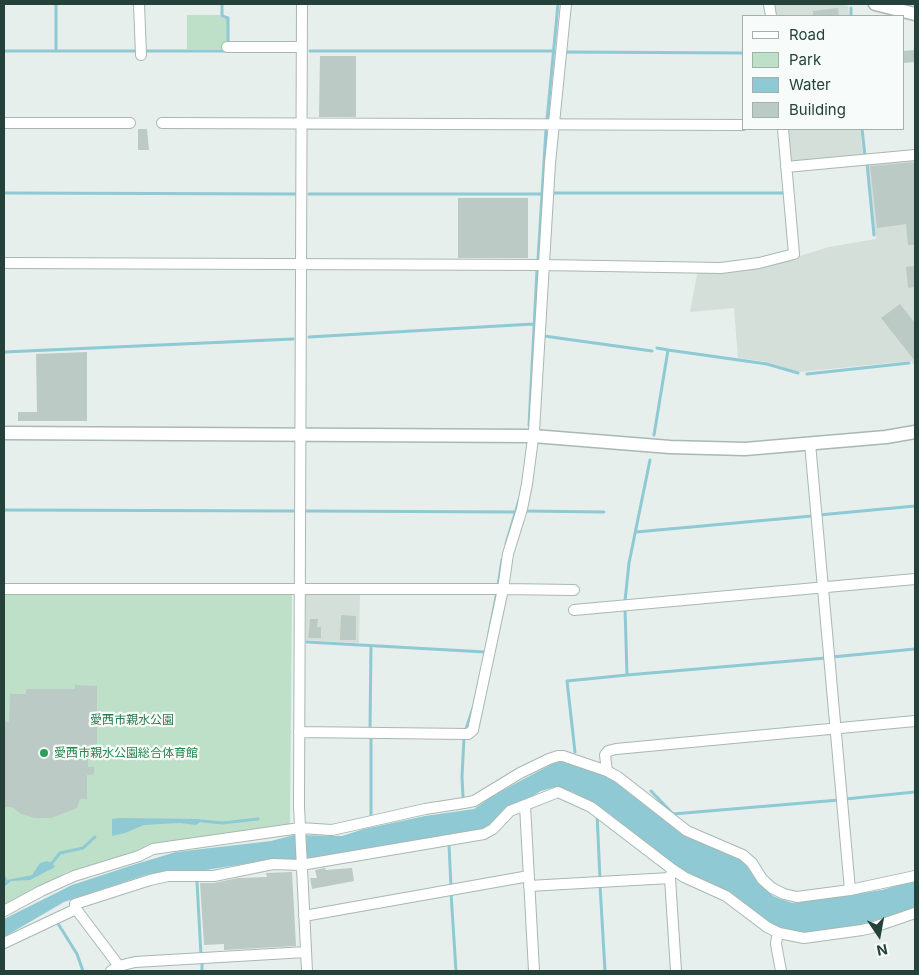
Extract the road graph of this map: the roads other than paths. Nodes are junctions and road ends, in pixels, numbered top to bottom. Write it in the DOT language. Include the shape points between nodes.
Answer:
graph roads {
  1 [pos="139,4"];
  2 [pos="302,4"];
  3 [pos="566,4"];
  4 [pos="875,4"];
  5 [pos="915,14"];
  6 [pos="302,47"];
  7 [pos="227,48"];
  8 [pos="141,51"];
  9 [pos="4,123"];
  10 [pos="130,123"];
  11 [pos="162,124"];
  12 [pos="300,124"];
  13 [pos="553,124"];
  14 [pos="742,125"];
  15 [pos="782,130"];
  16 [pos="915,155"];
  17 [pos="786,167"];
  18 [pos="4,263"];
  19 [pos="301,264"];
  20 [pos="543,264"];
  21 [pos="915,432"];
  22 [pos="4,433"];
  23 [pos="301,434"];
  24 [pos="533,436"];
  25 [pos="810,443"];
  26 [pos="915,579"];
  27 [pos="822,588"];
  28 [pos="4,589"];
  29 [pos="503,589"];
  30 [pos="300,590"];
  31 [pos="574,590"];
  32 [pos="574,610"];
  33 [pos="915,721"];
  34 [pos="835,728"];
  35 [pos="299,732"];
  36 [pos="607,771"];
  37 [pos="525,804"];
  38 [pos="300,830"];
  39 [pos="301,864"];
  40 [pos="671,873"];
  41 [pos="915,876"];
  42 [pos="529,881"];
  43 [pos="850,890"];
  44 [pos="76,909"];
  45 [pos="4,911"];
  46 [pos="915,913"];
  47 [pos="304,916"];
  48 [pos="779,933"];
  49 [pos="4,943"];
  50 [pos="306,952"];
  51 [pos="115,969"];
  52 [pos="307,971"];
  53 [pos="534,971"];
  54 [pos="676,971"];
  55 [pos="781,971"];
  1 -- 8 [label="street"];
  2 -- 6 [label="street"];
  3 -- 13 [label="street"];
  4 -- 5 [label="street"];
  6 -- 7 [label="street"];
  6 -- 12 [label="street"];
  9 -- 10 [label="street"];
  11 -- 12 [label="street"];
  12 -- 13 [label="street"];
  12 -- 19 [label="street"];
  13 -- 14 [label="street"];
  13 -- 20 [label="street"];
  15 -- 17 [label="street"];
  16 -- 17 [label="street"];
  17 -- 20 [label="street" via="794,254 721,268"];
  18 -- 19 [label="street"];
  19 -- 20 [label="street"];
  19 -- 23 [label="street"];
  20 -- 24 [label="street"];
  21 -- 25 [label="street"];
  22 -- 23 [label="street"];
  23 -- 24 [label="street"];
  23 -- 30 [label="street"];
  24 -- 25 [label="street" via="670,447 745,448"];
  24 -- 29 [label="street" via="527,484 508,554"];
  25 -- 27 [label="street"];
  26 -- 27 [label="street"];
  27 -- 32 [label="street"];
  27 -- 34 [label="street"];
  28 -- 30 [label="street"];
  29 -- 30 [label="street"];
  29 -- 31 [label="street"];
  29 -- 35 [label="street" via="473,730 468,734"];
  30 -- 35 [label="street"];
  33 -- 34 [label="street"];
  34 -- 36 [label="street" via="616,749 605,755"];
  34 -- 43 [label="street"];
  35 -- 38 [label="street"];
  36 -- 38 [label="street" via="558,756 464,803 425,808 332,830"];
  36 -- 43 [label="street" via="687,831 743,855 762,879 784,894 798,897"];
  37 -- 39 [label="street" via="510,811 484,834"];
  37 -- 40 [label="street" via="549,794 566,794 591,806"];
  37 -- 42 [label="street"];
  38 -- 39 [label="street"];
  38 -- 45 [label="street" via="153,849 74,876"];
  39 -- 44 [label="street" via="273,864 214,876 168,876 75,904"];
  39 -- 47 [label="street"];
  40 -- 42 [label="street"];
  40 -- 48 [label="street" via="726,896 766,927"];
  40 -- 54 [label="street"];
  41 -- 43 [label="street"];
  42 -- 47 [label="street"];
  42 -- 53 [label="street"];
  44 -- 49 [label="street"];
  44 -- 51 [label="street"];
  46 -- 48 [label="street" via="862,930 804,938"];
  47 -- 50 [label="street"];
  48 -- 55 [label="street" via="776,944"];
  50 -- 51 [label="street" via="135,962"];
  50 -- 52 [label="street"];
}
